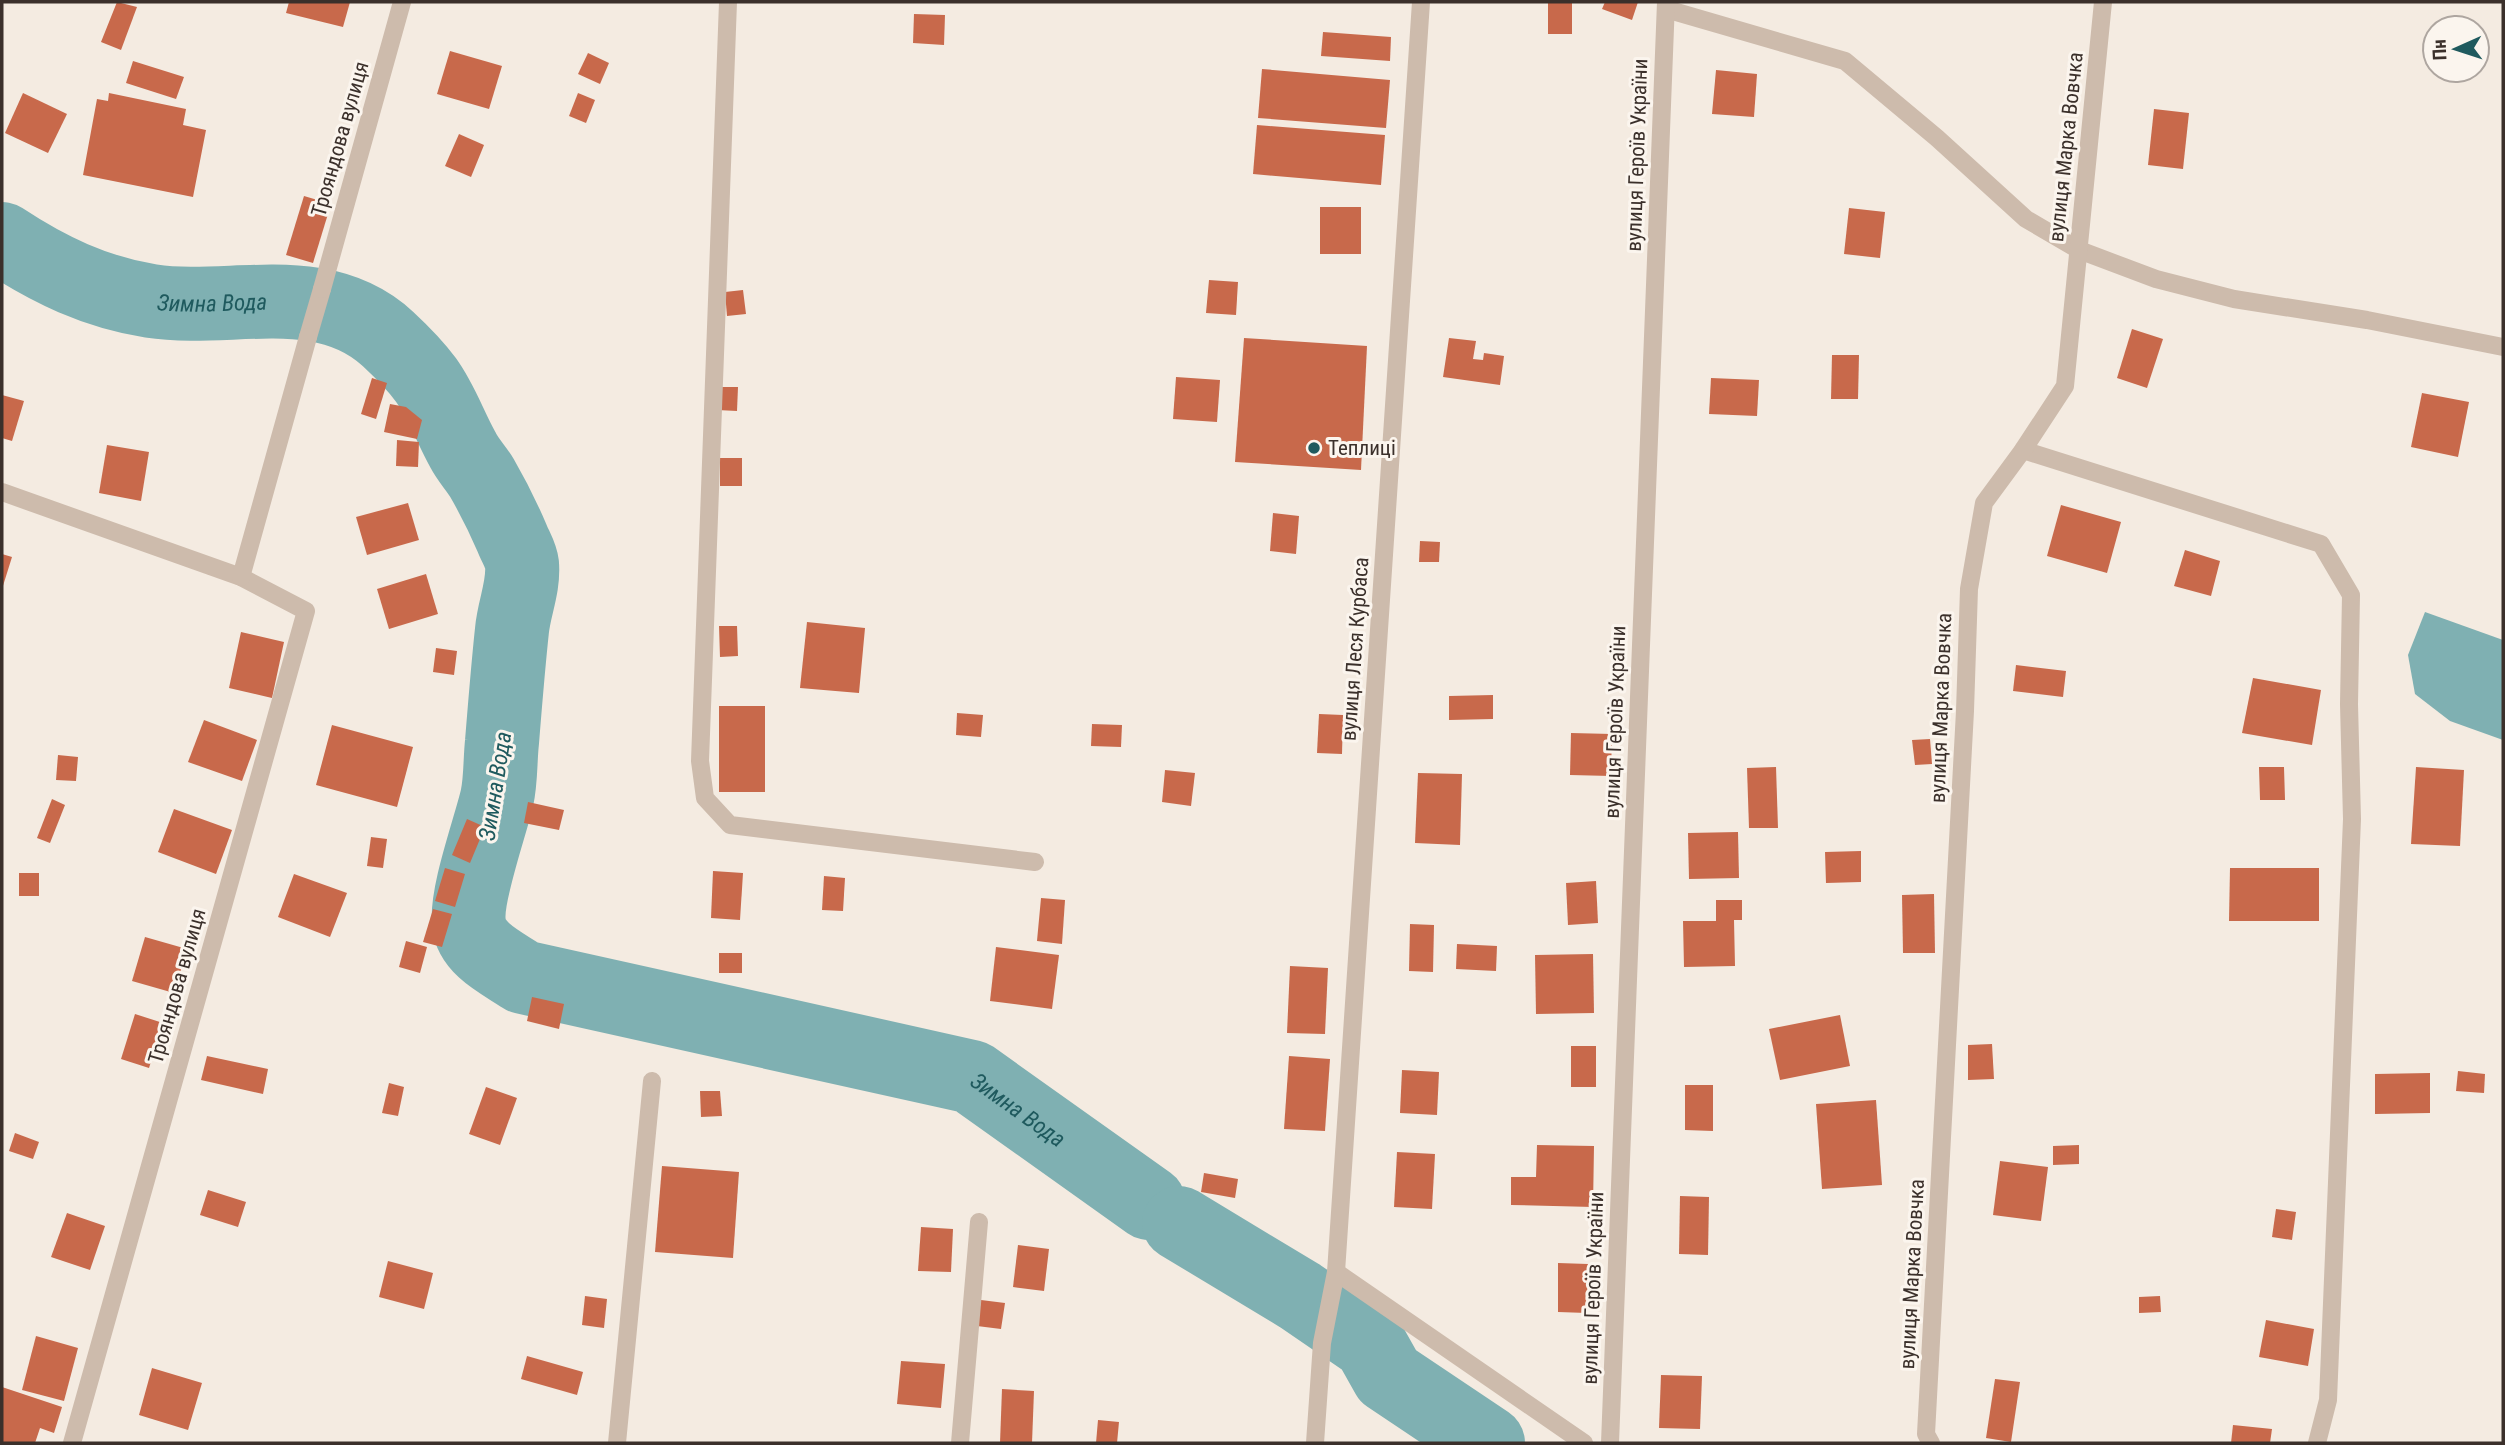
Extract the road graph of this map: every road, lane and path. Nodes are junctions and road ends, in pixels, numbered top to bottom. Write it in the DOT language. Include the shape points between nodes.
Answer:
graph roads {
  1 [pos="402,2"];
  2 [pos="728,2"];
  3 [pos="1421,2"];
  4 [pos="2103,2"];
  5 [pos="1666,6"];
  6 [pos="2079,250"];
  7 [pos="2503,347"];
  8 [pos="2023,450"];
  9 [pos="2,492"];
  10 [pos="241,577"];
  11 [pos="1035,862"];
  12 [pos="652,1081"];
  13 [pos="979,1222"];
  14 [pos="1335,1272"];
  15 [pos="72,1443"];
  16 [pos="617,1443"];
  17 [pos="960,1443"];
  18 [pos="1315,1443"];
  19 [pos="1584,1443"];
  20 [pos="1610,1443"];
  21 [pos="1931,1443"];
  22 [pos="2317,1443"];
  1 -- 10 [label="street, Трояндова вулиця"];
  2 -- 11 [label="street" via="700,761 705,798 730,825"];
  3 -- 14 [label="street, вулиця Леся Курбаса"];
  4 -- 6 [label="street, вулиця Марка Вовчка"];
  5 -- 6 [label="street" via="1845,61 2026,219"];
  5 -- 20 [label="street, вулиця Героїв України"];
  6 -- 7 [label="street" via="2156,279 2234,299"];
  6 -- 8 [label="street, вулиця Марка Вовчка" via="2065,386"];
  8 -- 21 [label="street, вулиця Марка Вовчка" via="1984,503 1969,589 1926,1434"];
  8 -- 22 [label="street" via="2321,544 2351,595 2351,846 2328,1400"];
  9 -- 10 [label="street, Трояндова вулиця"];
  10 -- 15 [label="street, Трояндова вулиця" via="306,611"];
  12 -- 16 [label="street"];
  13 -- 17 [label="street"];
  14 -- 18 [label="street, вулиця Леся Курбаса" via="1322,1343"];
  14 -- 19 [label="street"];
}
